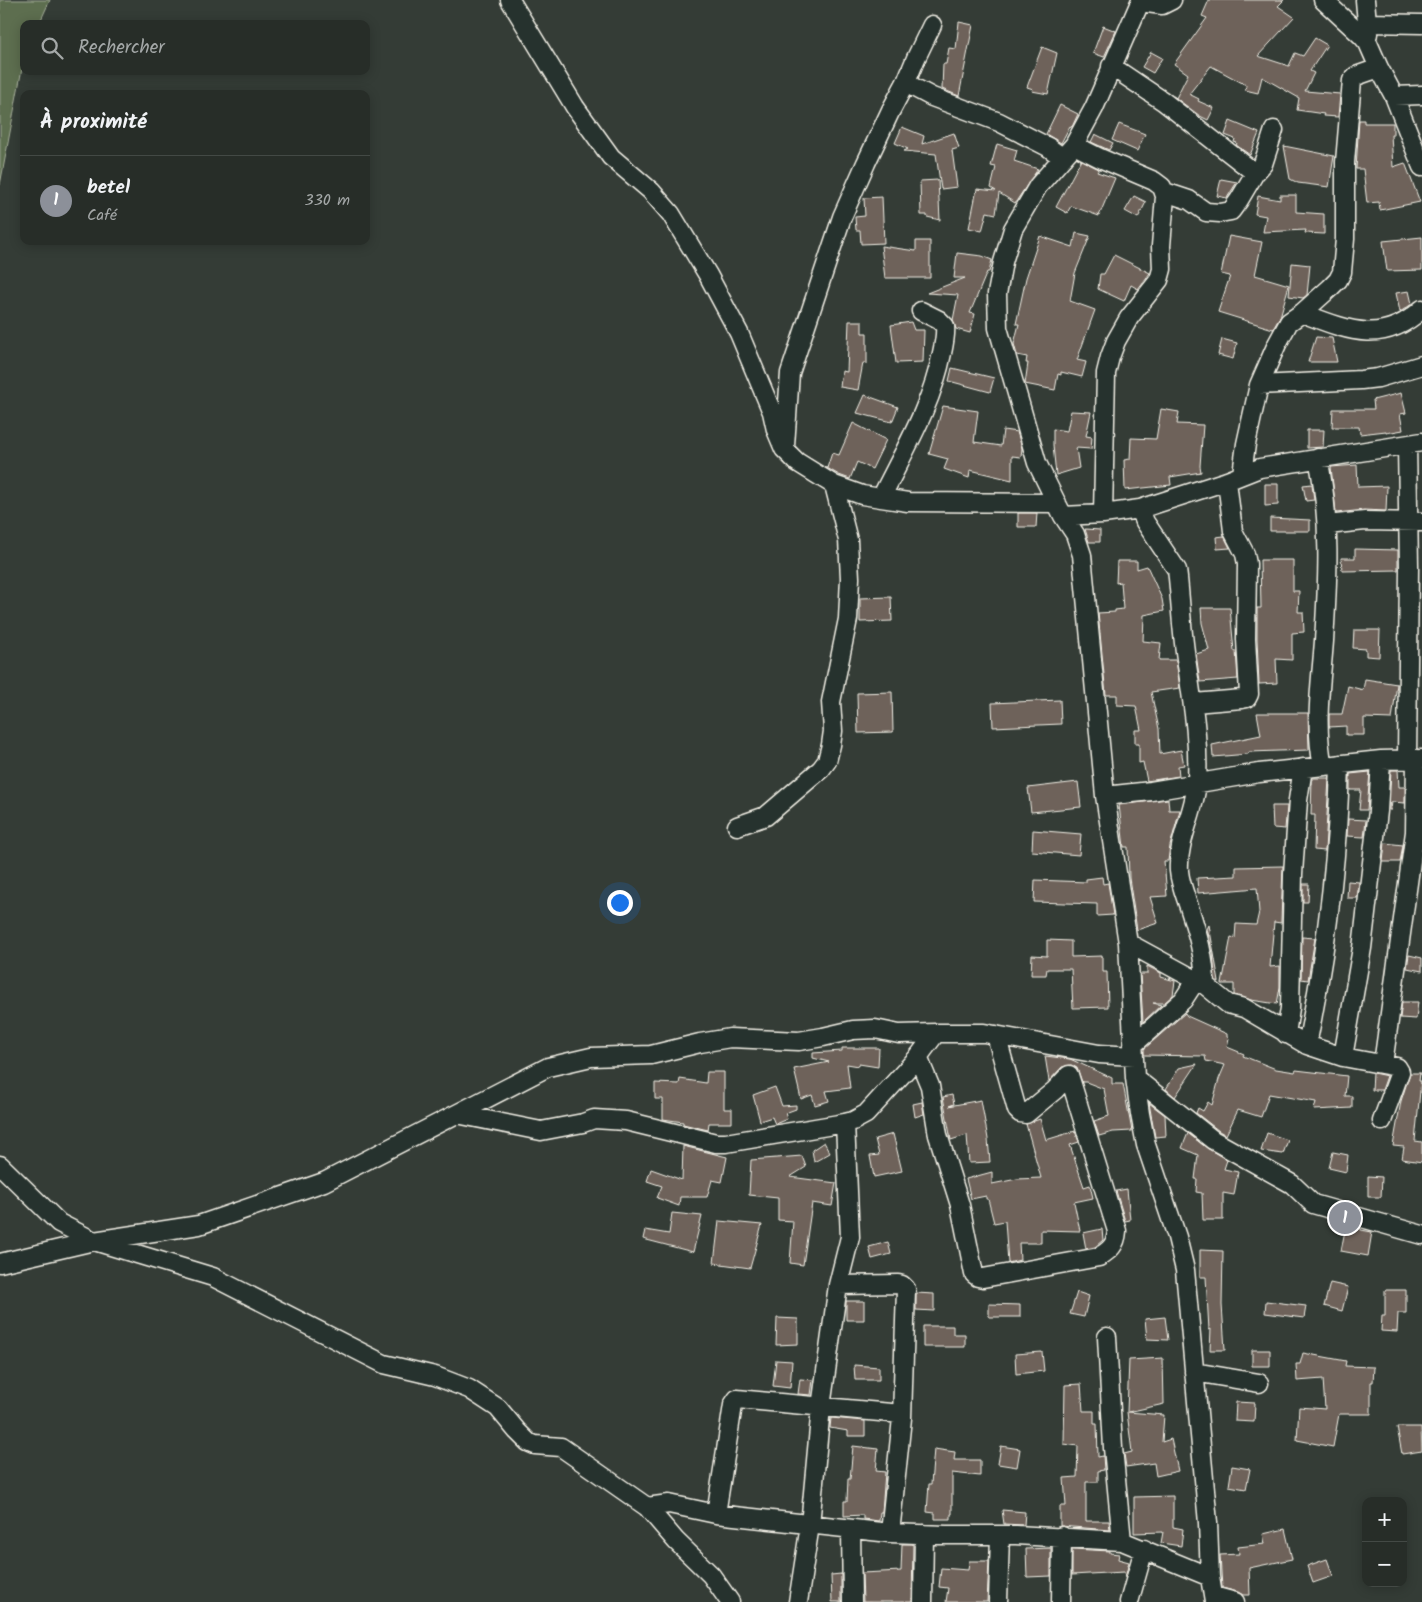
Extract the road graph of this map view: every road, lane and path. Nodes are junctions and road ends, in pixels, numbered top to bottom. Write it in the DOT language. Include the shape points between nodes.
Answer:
graph roads {
  1 [pos="510,0"];
  2 [pos="1172,0"];
  3 [pos="1323,0"];
  4 [pos="1365,0"];
  5 [pos="1140,1"];
  6 [pos="1367,23"];
  7 [pos="1422,24"];
  8 [pos="932,25"];
  9 [pos="1368,43"];
  10 [pos="1111,66"];
  11 [pos="1379,68"];
  12 [pos="906,82"];
  13 [pos="1422,95"];
  14 [pos="1394,96"];
  15 [pos="1274,130"];
  16 [pos="1069,151"];
  17 [pos="1422,167"];
  18 [pos="1255,173"];
  19 [pos="1165,192"];
  20 [pos="1422,309"];
  21 [pos="921,311"];
  22 [pos="1302,313"];
  23 [pos="1422,365"];
  24 [pos="1259,385"];
  25 [pos="1414,443"];
  26 [pos="784,449"];
  27 [pos="1318,458"];
  28 [pos="1234,477"];
  29 [pos="834,485"];
  30 [pos="881,498"];
  31 [pos="1140,509"];
  32 [pos="1060,510"];
  33 [pos="1103,514"];
  34 [pos="1415,522"];
  35 [pos="1327,525"];
  36 [pos="1415,582"];
  37 [pos="1194,702"];
  38 [pos="1415,759"];
  39 [pos="1381,760"];
  40 [pos="1340,764"];
  41 [pos="1323,766"];
  42 [pos="1303,768"];
  43 [pos="1196,783"];
  44 [pos="1105,796"];
  45 [pos="737,826"];
  46 [pos="1128,943"];
  47 [pos="1201,982"];
  48 [pos="936,1033"];
  49 [pos="1286,1034"];
  50 [pos="996,1035"];
  51 [pos="1307,1045"];
  52 [pos="1075,1050"];
  53 [pos="1134,1050"];
  54 [pos="1343,1057"];
  55 [pos="918,1058"];
  56 [pos="1383,1064"];
  57 [pos="1070,1075"];
  58 [pos="1135,1078"];
  59 [pos="456,1114"];
  60 [pos="1382,1121"];
  61 [pos="845,1123"];
  62 [pos="0,1165"];
  63 [pos="1422,1235"];
  64 [pos="94,1241"];
  65 [pos="0,1262"];
  66 [pos="838,1285"];
  67 [pos="1106,1336"];
  68 [pos="1194,1372"];
  69 [pos="1259,1383"];
  70 [pos="821,1407"];
  71 [pos="902,1414"];
  72 [pos="647,1507"];
  73 [pos="716,1514"];
  74 [pos="810,1525"];
  75 [pos="850,1529"];
  76 [pos="890,1533"];
  77 [pos="924,1534"];
  78 [pos="1000,1535"];
  79 [pos="1062,1536"];
  80 [pos="1122,1541"];
  81 [pos="1144,1549"];
  82 [pos="1210,1577"];
  83 [pos="1214,1599"];
  84 [pos="730,1602"];
  85 [pos="798,1602"];
  86 [pos="852,1602"];
  87 [pos="923,1602"];
  88 [pos="998,1602"];
  89 [pos="1061,1602"];
  90 [pos="1129,1602"];
  91 [pos="1235,1602"];
  1 -- 26 [label="street" via="574,107 611,157 651,191 671,214 708,274 739,333"];
  2 -- 5 [label="street" via="1162,5"];
  3 -- 9 [label="street"];
  4 -- 6 [label="street"];
  5 -- 10 [label="street"];
  6 -- 7 [label="street"];
  6 -- 9 [label="street"];
  8 -- 12 [label="street"];
  9 -- 11 [label="street"];
  10 -- 16 [label="street" via="1094,108"];
  10 -- 18 [label="street" via="1163,101"];
  11 -- 14 [label="street"];
  11 -- 22 [label="street" via="1352,80 1345,162 1342,272 1338,280"];
  12 -- 16 [label="street" via="932,97 999,122 1048,147"];
  12 -- 26 [label="street" via="842,217 790,373"];
  13 -- 14 [label="street"];
  14 -- 17 [label="street"];
  15 -- 18 [label="street" via="1264,164"];
  16 -- 19 [label="street" via="1100,158 1154,181"];
  16 -- 32 [label="street" via="1038,186 1014,229 1003,262 997,304 998,328 1037,463"];
  18 -- 19 [label="street" via="1235,207 1226,212 1206,212 1189,200"];
  19 -- 33 [label="street" via="1161,275 1116,340 1106,373"];
  20 -- 22 [label="street" via="1412,319 1394,328 1376,332 1342,327"];
  21 -- 30 [label="street" via="944,326 937,379"];
  22 -- 24 [label="street" via="1286,327"];
  23 -- 24 [label="street" via="1378,378"];
  24 -- 28 [label="street" via="1246,444"];
  25 -- 27 [label="street"];
  25 -- 34 [label="street"];
  26 -- 29 [label="street" via="797,462"];
  27 -- 28 [label="street" via="1260,468"];
  27 -- 35 [label="street"];
  28 -- 31 [label="street"];
  28 -- 37 [label="street" via="1233,530 1248,564 1246,639 1249,694 1242,699"];
  29 -- 30 [label="street"];
  29 -- 45 [label="street" via="848,540 850,578 848,619 831,702 833,731 827,761 766,816"];
  30 -- 32 [label="street"];
  31 -- 33 [label="street"];
  31 -- 37 [label="street" via="1177,570"];
  32 -- 33 [label="street"];
  32 -- 44 [label="street" via="1075,534 1082,555"];
  34 -- 35 [label="street" via="1365,521"];
  34 -- 36 [label="street"];
  35 -- 41 [label="street" via="1327,583 1318,714"];
  36 -- 38 [label="street"];
  37 -- 43 [label="street" via="1198,738"];
  38 -- 39 [label="street"];
  38 -- 56 [label="street" via="1415,832"];
  39 -- 40 [label="street"];
  39 -- 54 [label="street" via="1362,948"];
  40 -- 41 [label="street"];
  40 -- 51 [label="street" via="1330,911"];
  41 -- 42 [label="street"];
  42 -- 43 [label="street"];
  42 -- 49 [label="street" via="1295,834 1290,1008"];
  43 -- 44 [label="street"];
  43 -- 47 [label="street" via="1179,868 1202,952 1205,972"];
  44 -- 46 [label="street"];
  46 -- 47 [label="street"];
  46 -- 53 [label="street"];
  47 -- 49 [label="street" via="1228,1004 1244,1008"];
  47 -- 53 [label="street"];
  48 -- 50 [label="street"];
  48 -- 55 [label="street"];
  48 -- 59 [label="street" via="899,1034 875,1029 799,1041 730,1038 651,1055 591,1057 548,1067"];
  49 -- 51 [label="street"];
  50 -- 52 [label="street"];
  50 -- 57 [label="street" via="1020,1113 1026,1114"];
  51 -- 54 [label="street"];
  52 -- 53 [label="street" via="1099,1054"];
  52 -- 57 [label="street"];
  53 -- 58 [label="street"];
  54 -- 56 [label="street"];
  55 -- 57 [label="street" via="930,1086 938,1135 960,1205 974,1274 983,1278 1099,1256 1114,1245 1117,1232"];
  55 -- 61 [label="street" via="866,1114"];
  56 -- 60 [label="street" via="1397,1067 1400,1072"];
  58 -- 63 [label="street" via="1213,1140 1292,1184 1313,1204"];
  58 -- 68 [label="street" via="1146,1146 1185,1270"];
  59 -- 61 [label="street" via="541,1131 594,1118 626,1121 716,1143"];
  59 -- 64 [label="street" via="324,1182 199,1225"];
  61 -- 66 [label="street" via="850,1237"];
  62 -- 64 [label="street" via="60,1223"];
  64 -- 65 [label="street"];
  64 -- 72 [label="street" via="213,1277 384,1364 436,1376 469,1389 498,1408 528,1442 561,1447"];
  66 -- 70 [label="street"];
  66 -- 71 [label="street" via="898,1284 906,1290"];
  67 -- 80 [label="street"];
  68 -- 69 [label="street"];
  68 -- 82 [label="street"];
  70 -- 71 [label="street"];
  70 -- 73 [label="street" via="735,1400"];
  70 -- 74 [label="street"];
  71 -- 76 [label="street"];
  72 -- 73 [label="street" via="669,1504"];
  72 -- 84 [label="street" via="711,1575"];
  73 -- 74 [label="street"];
  74 -- 75 [label="street"];
  74 -- 85 [label="street"];
  75 -- 76 [label="street"];
  75 -- 86 [label="street"];
  76 -- 77 [label="street"];
  77 -- 78 [label="street"];
  77 -- 87 [label="street"];
  78 -- 79 [label="street"];
  78 -- 88 [label="street"];
  79 -- 80 [label="street"];
  79 -- 89 [label="street"];
  80 -- 81 [label="street"];
  81 -- 82 [label="street"];
  81 -- 90 [label="street"];
  82 -- 83 [label="street"];
  83 -- 91 [label="street"];
}
